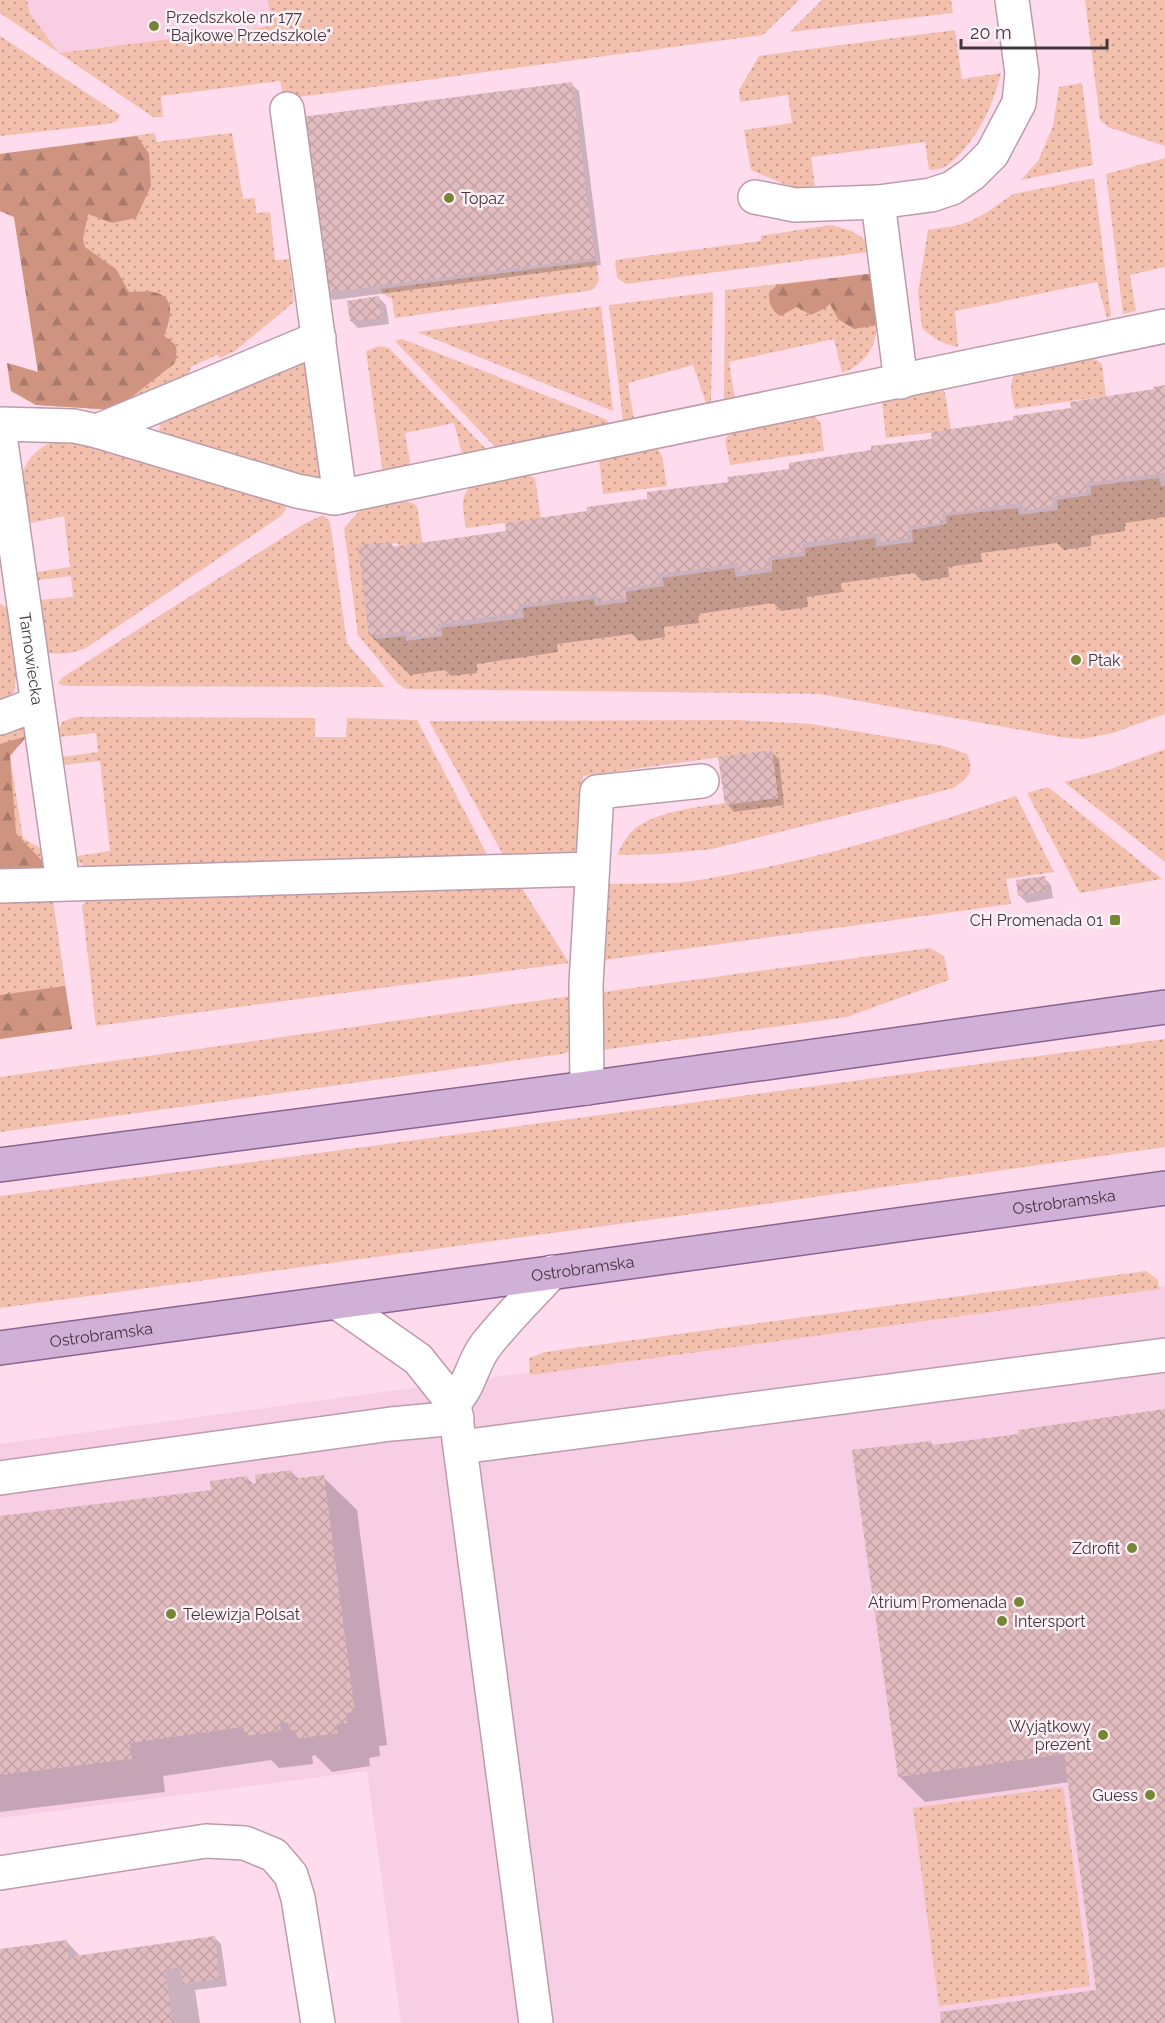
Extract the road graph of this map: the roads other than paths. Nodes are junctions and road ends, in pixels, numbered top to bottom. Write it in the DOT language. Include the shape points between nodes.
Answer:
graph roads {
  1 [pos="1012,0"];
  2 [pos="286,109"];
  3 [pos="755,196"];
  4 [pos="878,202"];
  5 [pos="1165,326"];
  6 [pos="319,338"];
  7 [pos="901,382"];
  8 [pos="0,424"];
  9 [pos="97,430"];
  10 [pos="0,435"];
  11 [pos="340,496"];
  12 [pos="10,586"];
  13 [pos="37,704"];
  14 [pos="0,718"];
  15 [pos="702,781"];
  16 [pos="592,870"];
  17 [pos="63,883"];
  18 [pos="0,886"];
  19 [pos="1165,1007"];
  20 [pos="587,1088"];
  21 [pos="0,1165"];
  22 [pos="1165,1188"];
  23 [pos="552,1272"];
  24 [pos="338,1303"];
  25 [pos="0,1348"];
  26 [pos="1165,1355"];
  27 [pos="458,1423"];
  28 [pos="0,1478"];
  29 [pos="0,1873"];
  30 [pos="318,2023"];
  31 [pos="536,2023"];
  1 -- 4 [label="street" via="1022,73 1020,93 992,154 952,188"];
  2 -- 6 [label="street"];
  3 -- 4 [label="street" via="795,205"];
  4 -- 7 [label="street"];
  5 -- 7 [label="street"];
  6 -- 9 [label="street"];
  6 -- 11 [label="street"];
  7 -- 11 [label="street"];
  8 -- 9 [label="street"];
  9 -- 11 [label="street" via="297,491"];
  10 -- 12 [label="street, Tarnowiecka"];
  12 -- 13 [label="street, Tarnowiecka"];
  13 -- 14 [label="street"];
  13 -- 17 [label="street, Tarnowiecka"];
  15 -- 16 [label="street" via="597,792"];
  16 -- 17 [label="street"];
  16 -- 20 [label="street" via="586,978"];
  17 -- 18 [label="street"];
  19 -- 20 [label="main road"];
  20 -- 21 [label="main road"];
  22 -- 23 [label="main road, Ostrobramska"];
  23 -- 24 [label="main road, Ostrobramska"];
  23 -- 27 [label="street" via="485,1346 465,1389"];
  24 -- 25 [label="main road, Ostrobramska"];
  24 -- 27 [label="street" via="418,1359 446,1394"];
  26 -- 27 [label="street"];
  27 -- 28 [label="street" via="391,1424"];
  27 -- 31 [label="street"];
  29 -- 30 [label="street" via="206,1841 245,1843 274,1856 291,1875 298,1898"];
}
